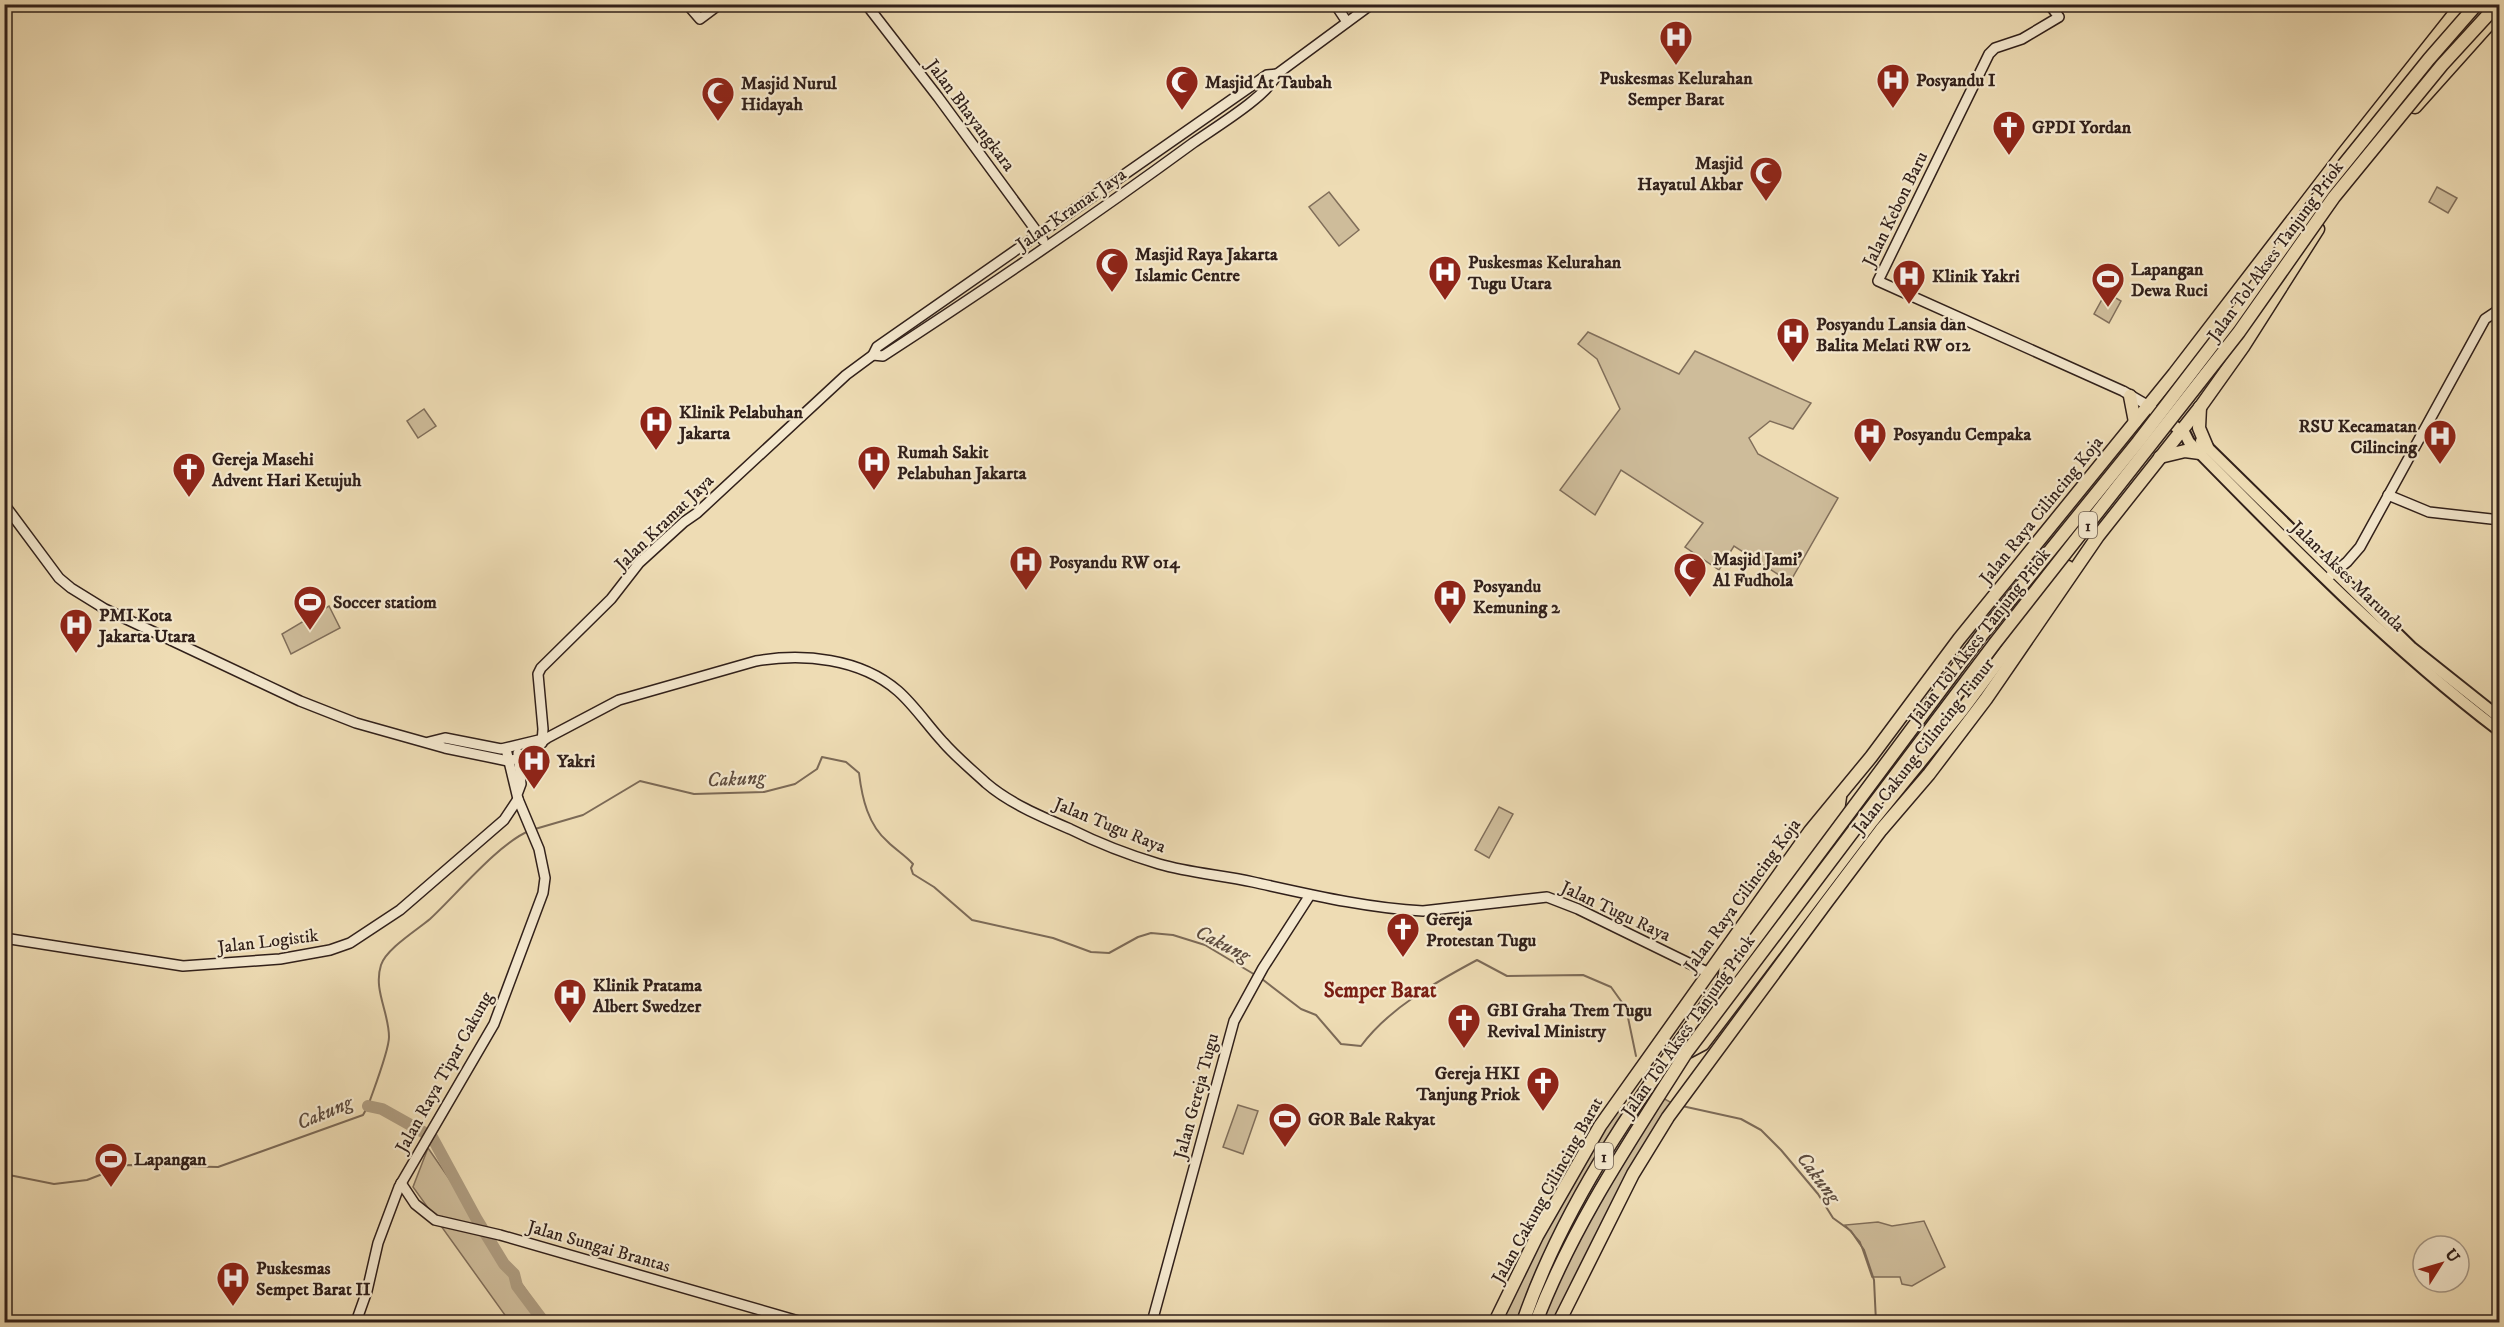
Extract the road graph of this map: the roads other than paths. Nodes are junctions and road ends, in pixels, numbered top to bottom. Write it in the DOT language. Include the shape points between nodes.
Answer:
graph roads {
  1 [pos="687,4"];
  2 [pos="720,4"];
  3 [pos="866,4"];
  4 [pos="1335,4"];
  5 [pos="1372,4"];
  6 [pos="2049,4"];
  7 [pos="2462,4"];
  8 [pos="2478,4"];
  9 [pos="2498,4"];
  10 [pos="2499,12"];
  11 [pos="1347,22"];
  12 [pos="1277,74"];
  13 [pos="1039,235"];
  14 [pos="1047,247"];
  15 [pos="2499,309"];
  16 [pos="873,355"];
  17 [pos="2130,396"];
  18 [pos="2200,407"];
  19 [pos="2144,413"];
  20 [pos="2183,432"];
  21 [pos="2125,434"];
  22 [pos="2204,450"];
  23 [pos="2158,459"];
  24 [pos="2388,495"];
  25 [pos="4,504"];
  26 [pos="2499,520"];
  27 [pos="2098,536"];
  28 [pos="2336,572"];
  29 [pos="2325,578"];
  30 [pos="2499,718"];
  31 [pos="2499,731"];
  32 [pos="544,740"];
  33 [pos="429,742"];
  34 [pos="516,747"];
  35 [pos="506,749"];
  36 [pos="519,758"];
  37 [pos="508,761"];
  38 [pos="518,795"];
  39 [pos="1840,796"];
  40 [pos="1310,895"];
  41 [pos="4,938"];
  42 [pos="1709,973"];
  43 [pos="1724,981"];
  44 [pos="1686,1053"];
  45 [pos="1634,1077"];
  46 [pos="401,1183"];
  47 [pos="356,1323"];
  48 [pos="802,1323"];
  49 [pos="1152,1323"];
  50 [pos="1495,1323"];
  51 [pos="1522,1323"];
  52 [pos="1536,1323"];
  53 [pos="1559,1323"];
  1 -- 2 [label="street" via="700,19"];
  3 -- 13 [label="street, Jalan Bhayangkara"];
  4 -- 11 [label="street"];
  5 -- 11 [label="street, Jalan Kramat Jaya"];
  6 -- 17 [label="street, Jalan Kebon Baru" via="2059,17 1989,54 1878,281"];
  7 -- 19 [label="highway, Jalan Raya Cilincing Koja"];
  8 -- 43 [label="highway, Jalan Tol Akses Tanjung Priok / 1, bridge" via="2324,189 2223,331 1982,636"];
  9 -- 44 [label="highway, Jalan Tol Akses Tanjung Priok / 1, bridge" via="2442,65 2334,197 2240,332 1995,643"];
  10 -- 18 [label="highway, Jalan Cakung Cilincing Timur" via="2330,209 2243,348"];
  11 -- 12 [label="street, Jalan Kramat Jaya"];
  12 -- 13 [label="street, Jalan Kramat Jaya" via="1267,75"];
  12 -- 14 [label="street, Jalan Kramat Jaya" via="1273,83 1243,107"];
  13 -- 14 [label="street, Jalan Bhayangkara"];
  13 -- 16 [label="street, Jalan Kramat Jaya" via="878,347"];
  14 -- 16 [label="street, Jalan Kramat Jaya" via="883,356"];
  15 -- 24 [label="street" via="2485,319"];
  16 -- 32 [label="street, Jalan Kramat Jaya" via="846,375 639,564 611,599 541,668 538,674"];
  17 -- 19 [label="highway"];
  17 -- 19 [label="street, Jalan Kebon Baru"];
  18 -- 20 [label="highway, Jalan Cakung Cilincing Timur"];
  18 -- 22 [label="highway"];
  19 -- 20 [label="main road, Jalan Akses Marunda"];
  19 -- 21 [label="highway, Jalan Raya Cilincing Koja"];
  20 -- 22 [label="main road, Jalan Akses Marunda" via="2189,442"];
  20 -- 23 [label="highway, Jalan Cakung Cilincing Timur"];
  21 -- 23 [label="highway" via="2134,435"];
  21 -- 39 [label="highway, Jalan Raya Cilincing Koja" via="1959,639"];
  22 -- 23 [label="highway"];
  22 -- 28 [label="main road, Jalan Akses Marunda"];
  22 -- 29 [label="main road, Jalan Akses Marunda"];
  23 -- 27 [label="highway, Jalan Cakung Cilincing Timur"];
  24 -- 26 [label="street" via="2429,513"];
  24 -- 28 [label="street" via="2360,547"];
  25 -- 33 [label="street" via="59,578 83,596 300,701 356,723"];
  27 -- 44 [label="highway" via="2055,582 1703,1044"];
  27 -- 53 [label="highway, Jalan Cakung Cilincing Timur" via="1986,699 1881,830 1670,1115 1633,1174"];
  28 -- 29 [label="street"];
  28 -- 30 [label="main road, Jalan Akses Marunda" via="2412,648"];
  29 -- 31 [label="main road, Jalan Akses Marunda" via="2433,678"];
  32 -- 34 [label="street"];
  32 -- 36 [label="street"];
  32 -- 40 [label="street, Jalan Tugu Raya" via="619,700 756,661 806,657 839,663 860,668 897,690 945,744 987,783 1055,822 1159,864"];
  33 -- 35 [label="street" via="445,738"];
  33 -- 37 [label="street"];
  34 -- 35 [label="street"];
  34 -- 36 [label="street"];
  35 -- 37 [label="street, Jalan Raya Tipar Cakung"];
  36 -- 37 [label="street"];
  36 -- 38 [label="street"];
  37 -- 38 [label="street, Jalan Raya Tipar Cakung"];
  38 -- 41 [label="street, Jalan Logistik" via="504,820 400,910 350,944 330,950 280,959 183,966"];
  38 -- 46 [label="street, Jalan Raya Tipar Cakung" via="534,835 544,878 543,893 494,1023"];
  39 -- 42 [label="highway, Jalan Raya Cilincing Koja" via="1810,831"];
  39 -- 43 [label="highway" via="1840,805 1830,822 1726,966"];
  40 -- 42 [label="street, Jalan Tugu Raya" via="1402,910 1547,897"];
  40 -- 49 [label="street, Jalan Gereja Tugu" via="1263,968 1232,1028"];
  42 -- 45 [label="highway, Jalan Raya Cilincing Koja"];
  43 -- 51 [label="highway, Jalan Tol Akses Tanjung Priok / 1" via="1616,1134 1554,1246"];
  44 -- 52 [label="highway, Jalan Tol Akses Tanjung Priok / 1" via="1589,1207"];
  45 -- 50 [label="highway, Jalan Cakung Cilincing Barat" via="1595,1135 1537,1236"];
  46 -- 47 [label="street, Jalan Raya Tipar Cakung" via="378,1243"];
  46 -- 48 [label="street, Jalan Sungai Brantas" via="415,1204 435,1220"];
}
